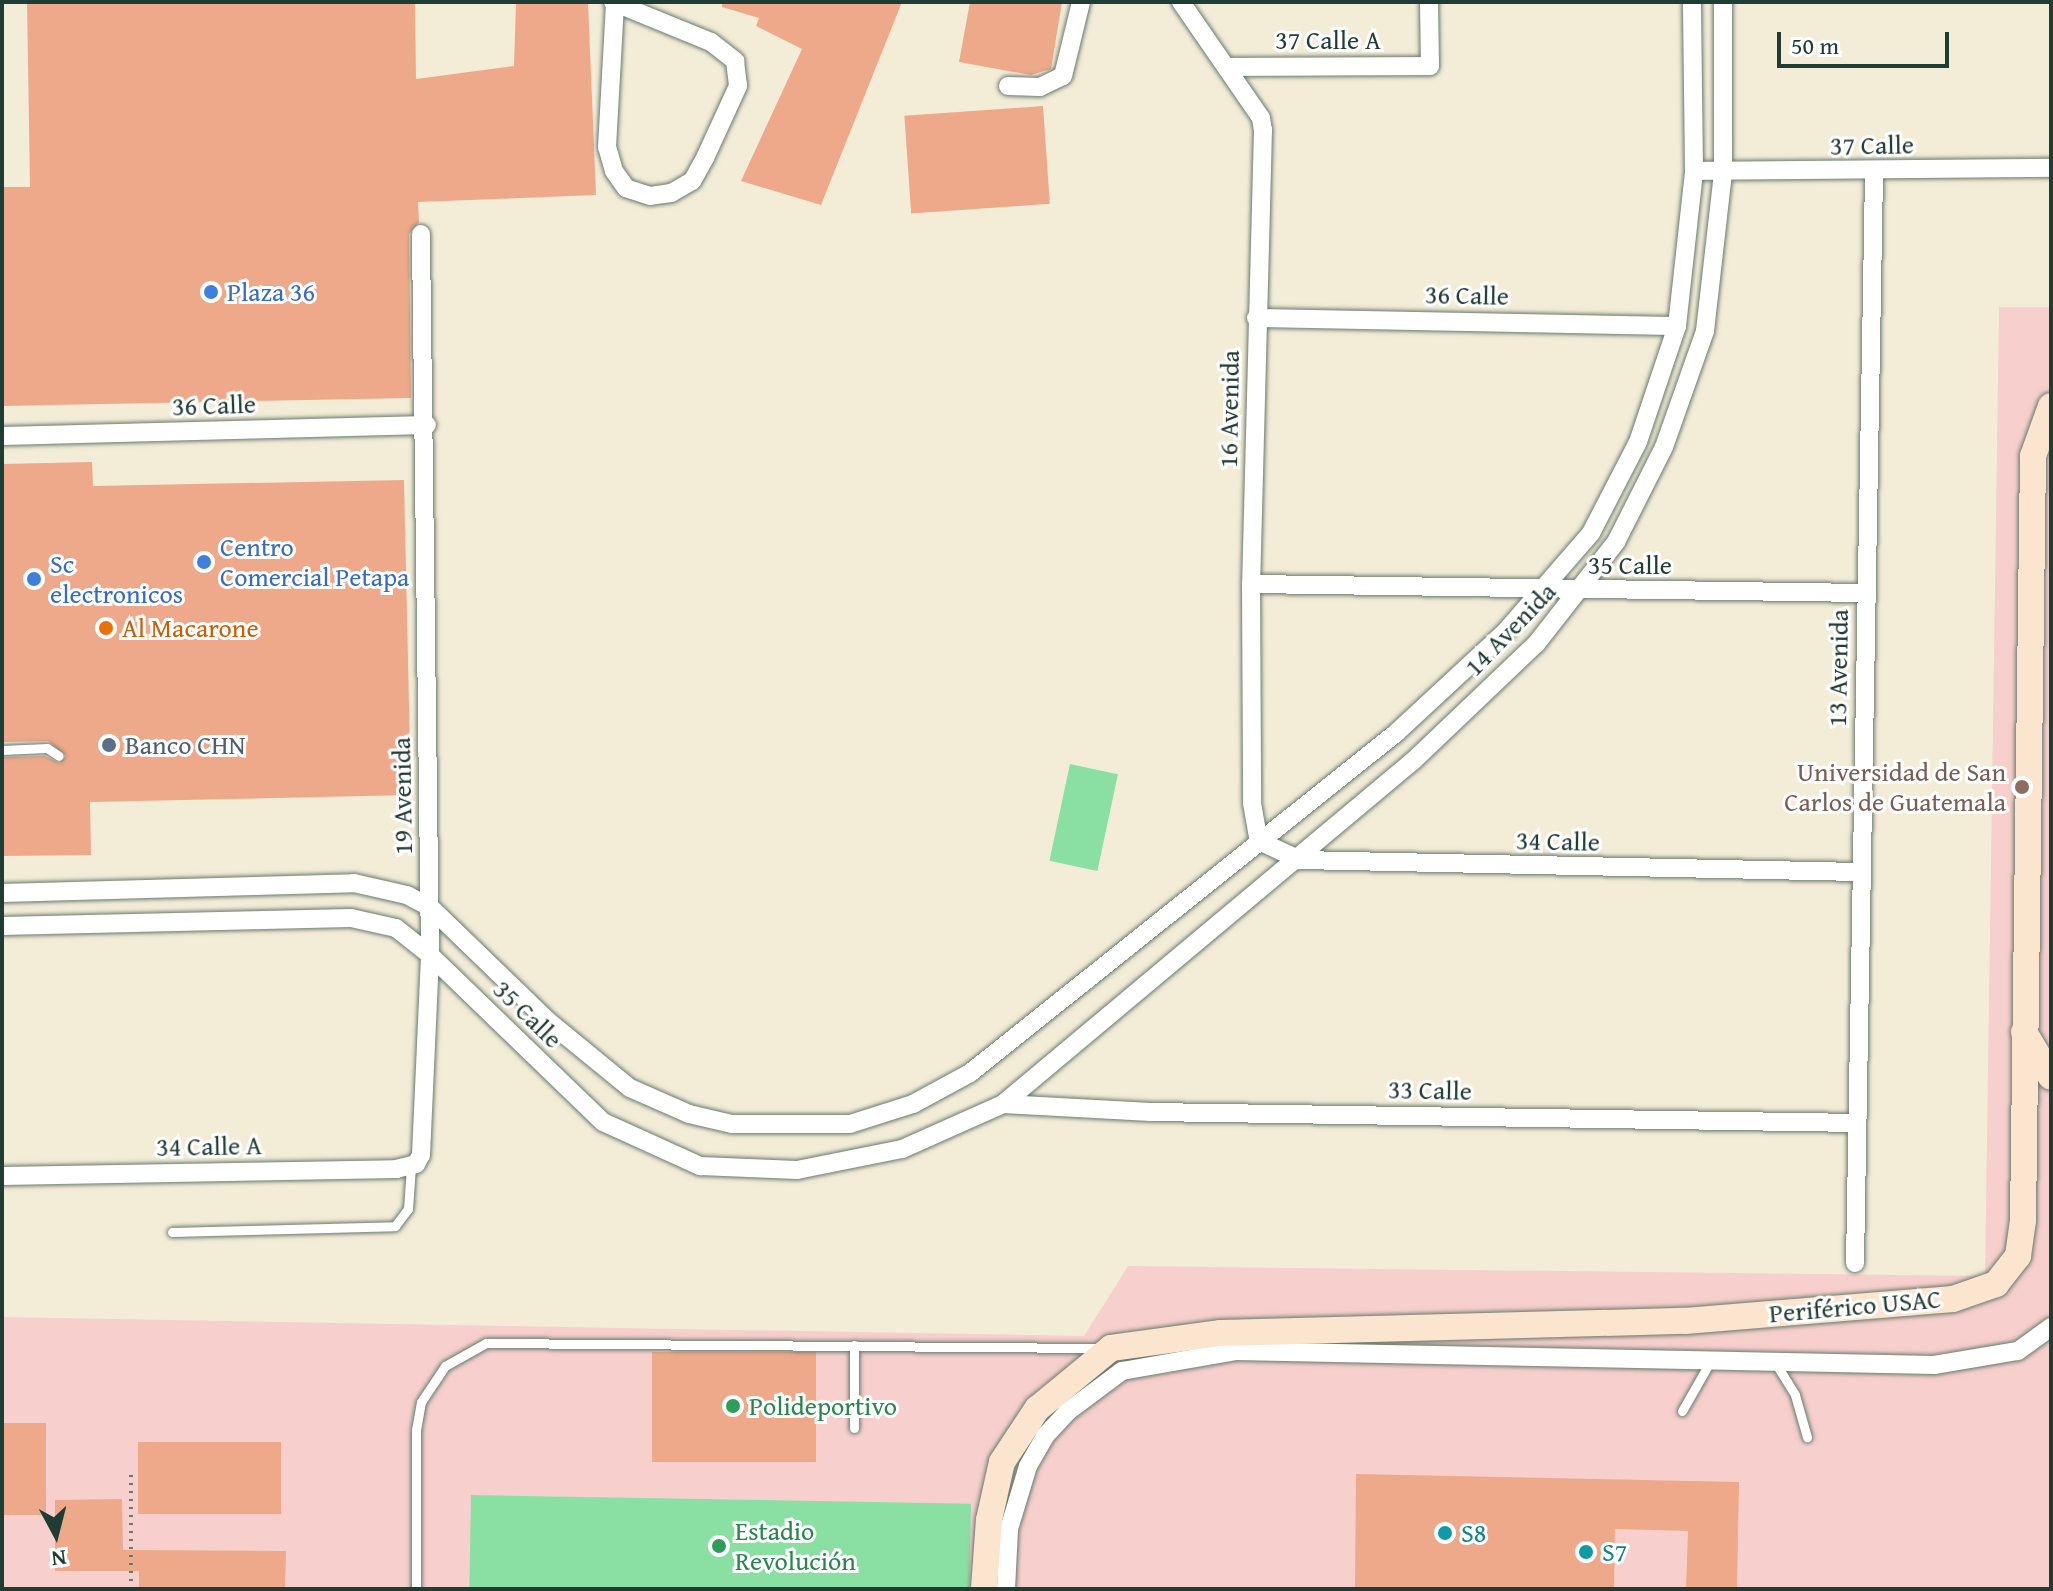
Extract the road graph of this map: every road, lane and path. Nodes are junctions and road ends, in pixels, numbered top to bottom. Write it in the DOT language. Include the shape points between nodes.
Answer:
graph roads {
  1 [pos="1081,2"];
  2 [pos="1181,2"];
  3 [pos="1429,2"];
  4 [pos="1692,2"];
  5 [pos="1723,2"];
  6 [pos="614,3"];
  7 [pos="1226,67"];
  8 [pos="1008,86"];
  9 [pos="2051,168"];
  10 [pos="1694,171"];
  11 [pos="1874,171"];
  12 [pos="1723,172"];
  13 [pos="421,234"];
  14 [pos="1256,318"];
  15 [pos="1677,326"];
  16 [pos="2051,406"];
  17 [pos="427,425"];
  18 [pos="2,436"];
  19 [pos="1251,584"];
  20 [pos="1582,590"];
  21 [pos="1544,591"];
  22 [pos="1865,593"];
  23 [pos="2051,703"];
  24 [pos="2028,736"];
  25 [pos="2,750"];
  26 [pos="59,756"];
  27 [pos="1259,841"];
  28 [pos="1300,860"];
  29 [pos="1861,872"];
  30 [pos="2,893"];
  31 [pos="430,907"];
  32 [pos="2,926"];
  33 [pos="430,955"];
  34 [pos="2022,1029"];
  35 [pos="970,1073"];
  36 [pos="2051,1077"];
  37 [pos="1003,1104"];
  38 [pos="1856,1123"];
  39 [pos="413,1165"];
  40 [pos="2,1176"];
  41 [pos="172,1232"];
  42 [pos="1855,1263"];
  43 [pos="2051,1327"];
  44 [pos="854,1345"];
  45 [pos="1111,1348"];
  46 [pos="1772,1361"];
  47 [pos="1710,1362"];
  48 [pos="1682,1411"];
  49 [pos="854,1428"];
  50 [pos="1807,1437"];
  51 [pos="131,1469"];
  52 [pos="131,1589"];
  53 [pos="416,1589"];
  54 [pos="984,1589"];
  55 [pos="1006,1589"];
  1 -- 8 [label="street" via="1063,76 1040,87"];
  2 -- 7 [label="street, 16 Avenida"];
  3 -- 7 [label="street, 37 Calle A" via="1430,66"];
  4 -- 10 [label="street, 14 Avenida"];
  5 -- 12 [label="street, 14 Avenida"];
  6 -- 6 [label="street" via="711,42 735,61 738,86 705,158 692,181 671,193 650,196 626,188 610,159"];
  7 -- 14 [label="street, 16 Avenida" via="1263,130"];
  9 -- 11 [label="street, 37 Calle"];
  10 -- 12 [label="street, 37 Calle"];
  10 -- 15 [label="street, 14 Avenida"];
  11 -- 12 [label="street, 37 Calle"];
  11 -- 22 [label="street, 13 Avenida"];
  12 -- 20 [label="street, 14 Avenida" via="1705,331 1664,447 1616,542"];
  13 -- 17 [label="street, 19 Avenida"];
  14 -- 15 [label="street, 36 Calle"];
  14 -- 19 [label="street, 16 Avenida"];
  15 -- 21 [label="street, 14 Avenida" via="1638,442 1591,533"];
  16 -- 24 [label="street, Periférico USAC" via="2033,456"];
  17 -- 18 [label="street, 36 Calle"];
  17 -- 31 [label="street, 19 Avenida" via="423,528"];
  19 -- 21 [label="street, 35 Calle"];
  19 -- 27 [label="street, 16 Avenida" via="1252,803"];
  20 -- 21 [label="street, 35 Calle"];
  20 -- 22 [label="street, 35 Calle"];
  20 -- 28 [label="street, 14 Avenida" via="1491,687"];
  21 -- 27 [label="street, 14 Avenida" via="1396,733"];
  22 -- 29 [label="street, 13 Avenida"];
  23 -- 24 [label="street"];
  24 -- 34 [label="street, Periférico USAC"];
  25 -- 26 [label="lane" via="47,748"];
  27 -- 28 [label="street, 34 Calle"];
  27 -- 35 [label="street, 14 Avenida"];
  28 -- 29 [label="street, 34 Calle"];
  28 -- 37 [label="street, 14 Avenida"];
  29 -- 38 [label="street, 13 Avenida"];
  30 -- 31 [label="street, 35 Calle" via="354,883 407,895"];
  31 -- 33 [label="street, 19 Avenida"];
  31 -- 35 [label="street, 35 Calle" via="548,1021 630,1088 689,1114 732,1124 850,1124 913,1104"];
  32 -- 33 [label="street, 35 Calle" via="351,918 396,928"];
  33 -- 37 [label="street, 35 Calle" via="603,1122 700,1166 797,1170 902,1149"];
  33 -- 39 [label="street, 19 Avenida" via="424,1144"];
  34 -- 36 [label="street"];
  34 -- 45 [label="street, Periférico USAC" via="2023,1220 2018,1256 1996,1284 1980,1291 1953,1299 1685,1321 1221,1333"];
  37 -- 38 [label="street, 33 Calle" via="1151,1112"];
  38 -- 42 [label="street, 13 Avenida"];
  39 -- 40 [label="street, 34 Calle A"];
  39 -- 41 [label="lane" via="408,1209 395,1226"];
  43 -- 46 [label="street, Periférico USAC" via="2018,1351 1979,1362"];
  44 -- 45 [label="lane"];
  44 -- 49 [label="lane"];
  44 -- 53 [label="lane" via="499,1341 473,1348 445,1366 421,1402 416,1430"];
  45 -- 54 [label="street" via="1037,1409 1002,1462 989,1520"];
  46 -- 47 [label="street, Periférico USAC"];
  46 -- 50 [label="lane" via="1787,1374"];
  47 -- 48 [label="lane"];
  47 -- 55 [label="street, Periférico USAC" via="1235,1351 1122,1371 1067,1412 1028,1466 1009,1529"];
  51 -- 52 [label="path"];
}
